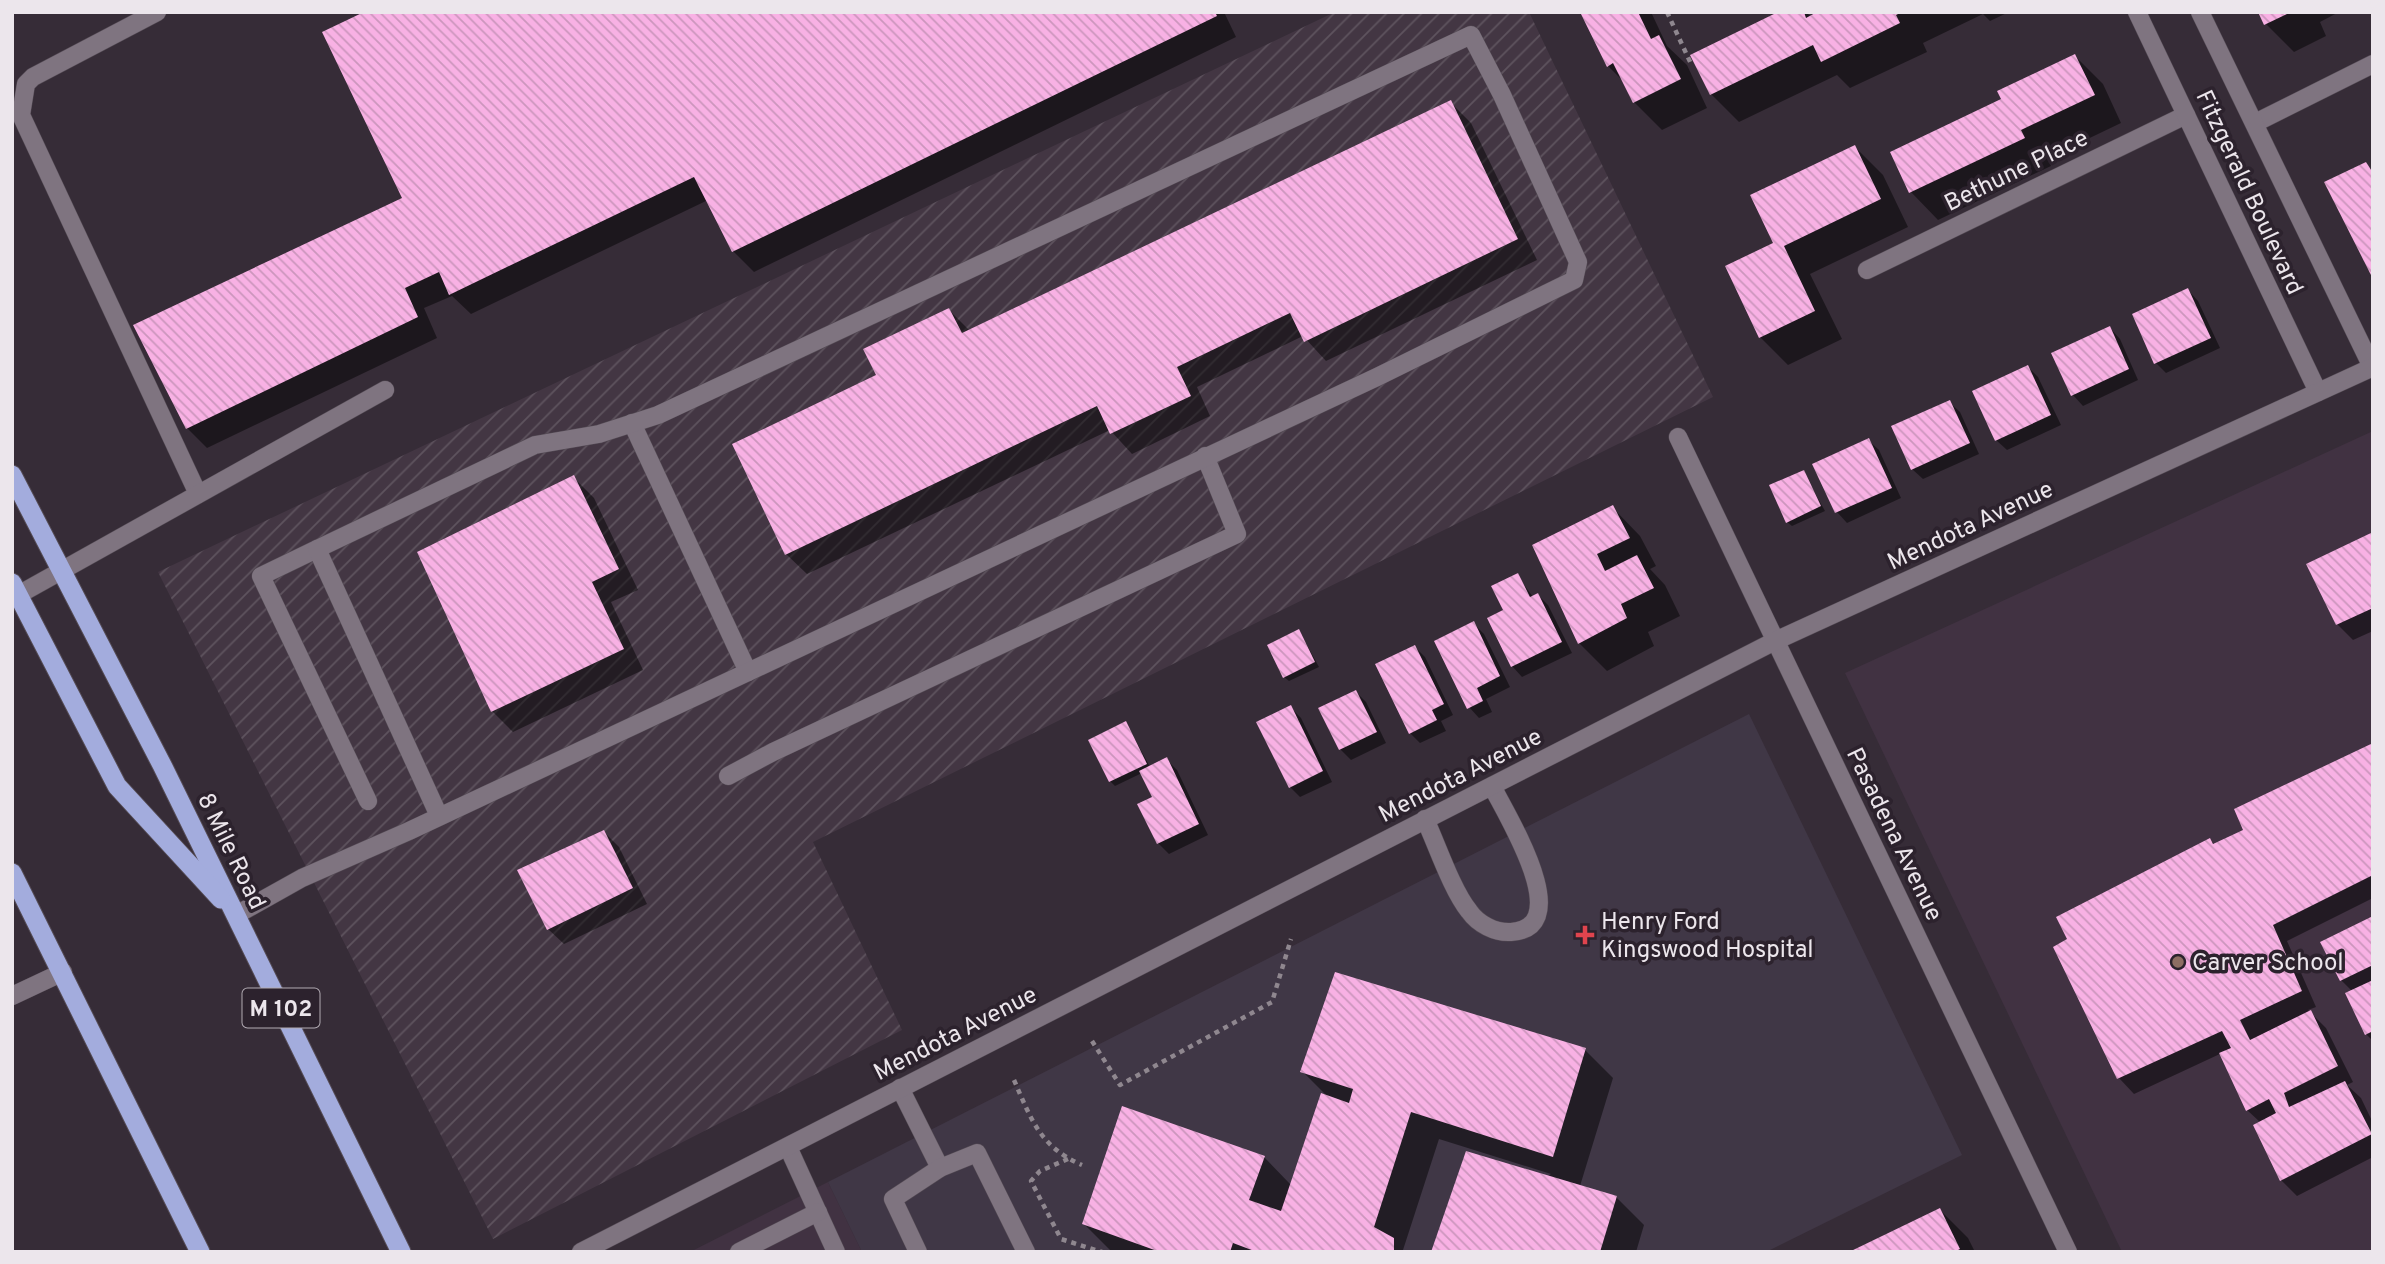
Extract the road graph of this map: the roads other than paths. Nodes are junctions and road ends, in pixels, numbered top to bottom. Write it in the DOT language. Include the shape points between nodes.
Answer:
graph roads {
  1 [pos="157,12"];
  2 [pos="2137,12"];
  3 [pos="2200,12"];
  4 [pos="2373,64"];
  5 [pos="2186,115"];
  6 [pos="2255,123"];
  7 [pos="1867,270"];
  8 [pos="2372,367"];
  9 [pos="385,390"];
  10 [pos="2318,392"];
  11 [pos="632,423"];
  12 [pos="1678,437"];
  13 [pos="1205,456"];
  14 [pos="12,475"];
  15 [pos="198,494"];
  16 [pos="317,549"];
  17 [pos="62,571"];
  18 [pos="15,589"];
  19 [pos="1775,641"];
  20 [pos="748,672"];
  21 [pos="728,776"];
  22 [pos="1492,786"];
  23 [pos="368,801"];
  24 [pos="439,816"];
  25 [pos="1425,819"];
  26 [pos="12,873"];
  27 [pos="236,915"];
  28 [pos="63,972"];
  29 [pos="12,996"];
  30 [pos="900,1088"];
  31 [pos="788,1146"];
  32 [pos="940,1168"];
  33 [pos="818,1212"];
  34 [pos="200,1252"];
  35 [pos="401,1252"];
  36 [pos="581,1252"];
  37 [pos="739,1252"];
  38 [pos="836,1252"];
  39 [pos="918,1252"];
  40 [pos="1026,1252"];
  41 [pos="2068,1252"];
  1 -- 15 [label="street" via="33,76 26,84 21,115"];
  2 -- 5 [label="street, Fitzgerald Boulevard"];
  3 -- 6 [label="street, Fitzgerald Boulevard"];
  4 -- 6 [label="street"];
  5 -- 7 [label="street, Bethune Place"];
  5 -- 10 [label="street, Fitzgerald Boulevard"];
  6 -- 8 [label="street, Fitzgerald Boulevard"];
  8 -- 10 [label="street, Mendota Avenue"];
  9 -- 15 [label="street"];
  10 -- 19 [label="street, Mendota Avenue"];
  11 -- 13 [label="street" via="658,415 1471,35 1578,262 1574,280"];
  11 -- 16 [label="street" via="535,445"];
  11 -- 20 [label="street"];
  12 -- 19 [label="street, Pasadena Avenue"];
  13 -- 20 [label="street"];
  13 -- 21 [label="street" via="1237,534"];
  14 -- 17 [label="highway, 8 Mile Road / M 102"];
  15 -- 17 [label="street"];
  16 -- 23 [label="street" via="261,576"];
  16 -- 24 [label="street"];
  17 -- 18 [label="street"];
  17 -- 27 [label="highway, 8 Mile Road / M 102"];
  18 -- 27 [label="highway" via="117,786"];
  19 -- 22 [label="street, Mendota Avenue"];
  19 -- 41 [label="street, Pasadena Avenue"];
  20 -- 24 [label="street"];
  22 -- 25 [label="street, Mendota Avenue"];
  22 -- 25 [label="street" via="1537,878 1539,907 1533,921 1521,930 1487,927 1468,910"];
  24 -- 27 [label="street" via="302,878"];
  25 -- 30 [label="street, Mendota Avenue"];
  26 -- 28 [label="highway"];
  27 -- 35 [label="highway, 8 Mile Road / M 102"];
  28 -- 29 [label="street"];
  28 -- 34 [label="highway"];
  30 -- 31 [label="street, Mendota Avenue"];
  30 -- 32 [label="street"];
  31 -- 33 [label="street"];
  31 -- 36 [label="street, Mendota Avenue"];
  32 -- 39 [label="street" via="892,1199"];
  32 -- 40 [label="street" via="977,1153"];
  33 -- 37 [label="street"];
  33 -- 38 [label="street"];
}
